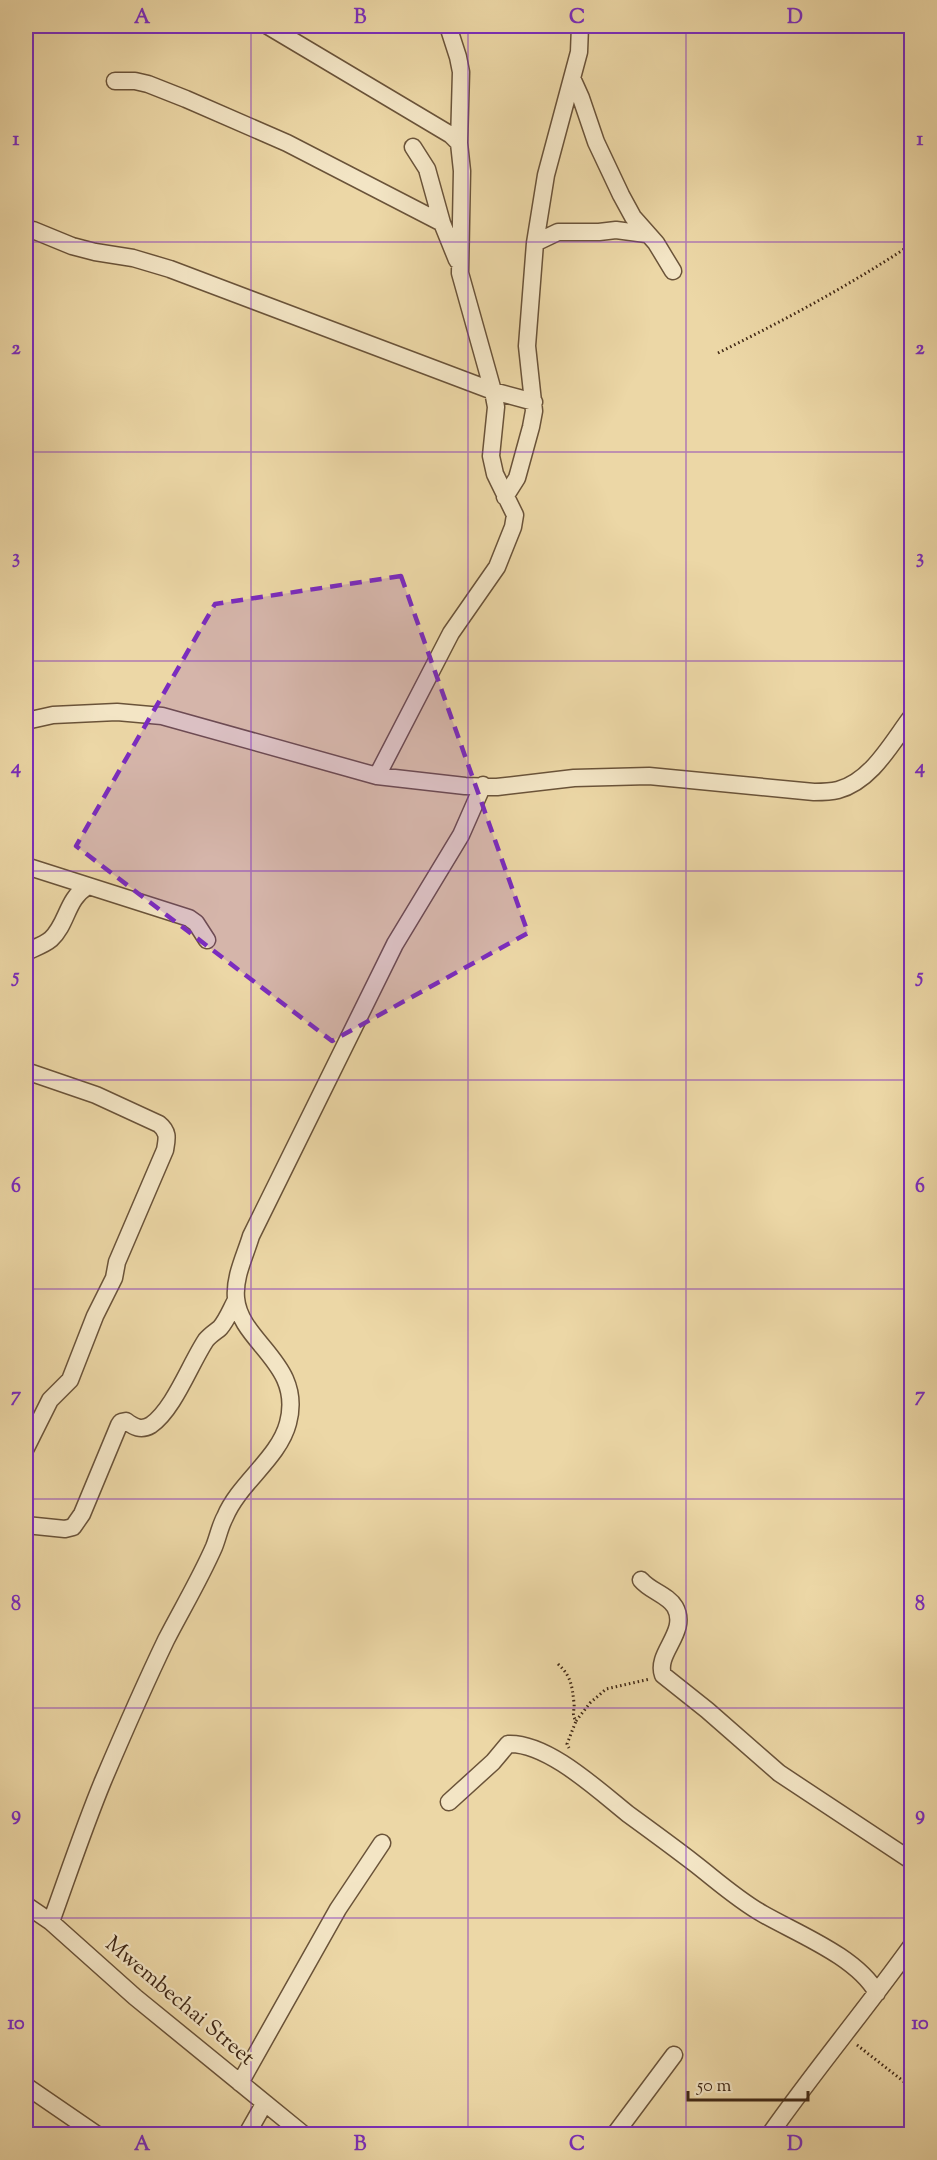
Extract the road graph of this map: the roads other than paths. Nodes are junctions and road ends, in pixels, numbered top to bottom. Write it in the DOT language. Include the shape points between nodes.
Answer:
graph roads {
  1 [pos="268,26"];
  2 [pos="448,26"];
  3 [pos="580,26"];
  4 [pos="572,78"];
  5 [pos="116,81"];
  6 [pos="459,142"];
  7 [pos="413,147"];
  8 [pos="442,223"];
  9 [pos="26,230"];
  10 [pos="646,234"];
  11 [pos="535,243"];
  12 [pos="673,271"];
  13 [pos="460,273"];
  14 [pos="493,391"];
  15 [pos="534,402"];
  16 [pos="505,497"];
  17 [pos="912,716"];
  18 [pos="26,721"];
  19 [pos="377,776"];
  20 [pos="483,785"];
  21 [pos="26,866"];
  22 [pos="88,886"];
  23 [pos="207,940"];
  24 [pos="26,952"];
  25 [pos="26,1071"];
  26 [pos="236,1300"];
  27 [pos="26,1448"];
  28 [pos="26,1525"];
  29 [pos="641,1580"];
  30 [pos="449,1802"];
  31 [pos="382,1843"];
  32 [pos="912,1861"];
  33 [pos="26,1905"];
  34 [pos="51,1922"];
  35 [pos="912,1945"];
  36 [pos="877,1994"];
  37 [pos="674,2055"];
  38 [pos="240,2082"];
  39 [pos="26,2086"];
  40 [pos="264,2104"];
  41 [pos="96,2134"];
  42 [pos="247,2134"];
  43 [pos="303,2134"];
  44 [pos="615,2134"];
  45 [pos="771,2134"];
  1 -- 6 [label="street"];
  2 -- 6 [label="street" via="461,72"];
  3 -- 4 [label="street"];
  4 -- 10 [label="street" via="621,195"];
  4 -- 11 [label="street" via="546,176"];
  5 -- 8 [label="street" via="148,84 186,99 287,143"];
  6 -- 13 [label="street"];
  7 -- 8 [label="street" via="427,169"];
  8 -- 13 [label="street"];
  9 -- 14 [label="street" via="72,246 170,269"];
  10 -- 11 [label="street" via="616,230 558,232"];
  10 -- 12 [label="street"];
  11 -- 15 [label="street" via="527,346"];
  13 -- 14 [label="street"];
  14 -- 15 [label="street"];
  14 -- 16 [label="street" via="496,407 491,456"];
  15 -- 16 [label="street" via="517,478"];
  16 -- 19 [label="street" via="515,515 497,567 451,633"];
  17 -- 20 [label="street" via="870,771 838,790 814,792 649,776"];
  18 -- 19 [label="street" via="53,715 117,712 162,716"];
  19 -- 20 [label="street"];
  20 -- 26 [label="street" via="462,835 396,944 274,1187 251,1236 236,1282"];
  21 -- 22 [label="street"];
  22 -- 23 [label="street" via="189,918"];
  22 -- 24 [label="street" via="74,897 51,939"];
  25 -- 27 [label="street" via="96,1095 159,1124 166,1129 167,1138 70,1380 50,1400"];
  26 -- 28 [label="street" via="160,1416 142,1428 126,1421 119,1425 73,1527"];
  26 -- 34 [label="street" via="247,1325 277,1362 288,1388 288,1425 225,1515 103,1782"];
  29 -- 32 [label="street" via="672,1603 677,1613 676,1633 661,1667 663,1676 779,1773"];
  30 -- 36 [label="street" via="508,1744 534,1748 579,1775 745,1903 858,1970"];
  31 -- 38 [label="street" via="338,1909"];
  33 -- 34 [label="street, Mwembechai Street"];
  34 -- 38 [label="street, Mwembechai Street"];
  35 -- 36 [label="street"];
  36 -- 45 [label="street"];
  37 -- 44 [label="street"];
  38 -- 40 [label="street, Mwembechai Street"];
  39 -- 41 [label="street"];
  40 -- 42 [label="street"];
  40 -- 43 [label="street, Mwembechai Street"];
}
